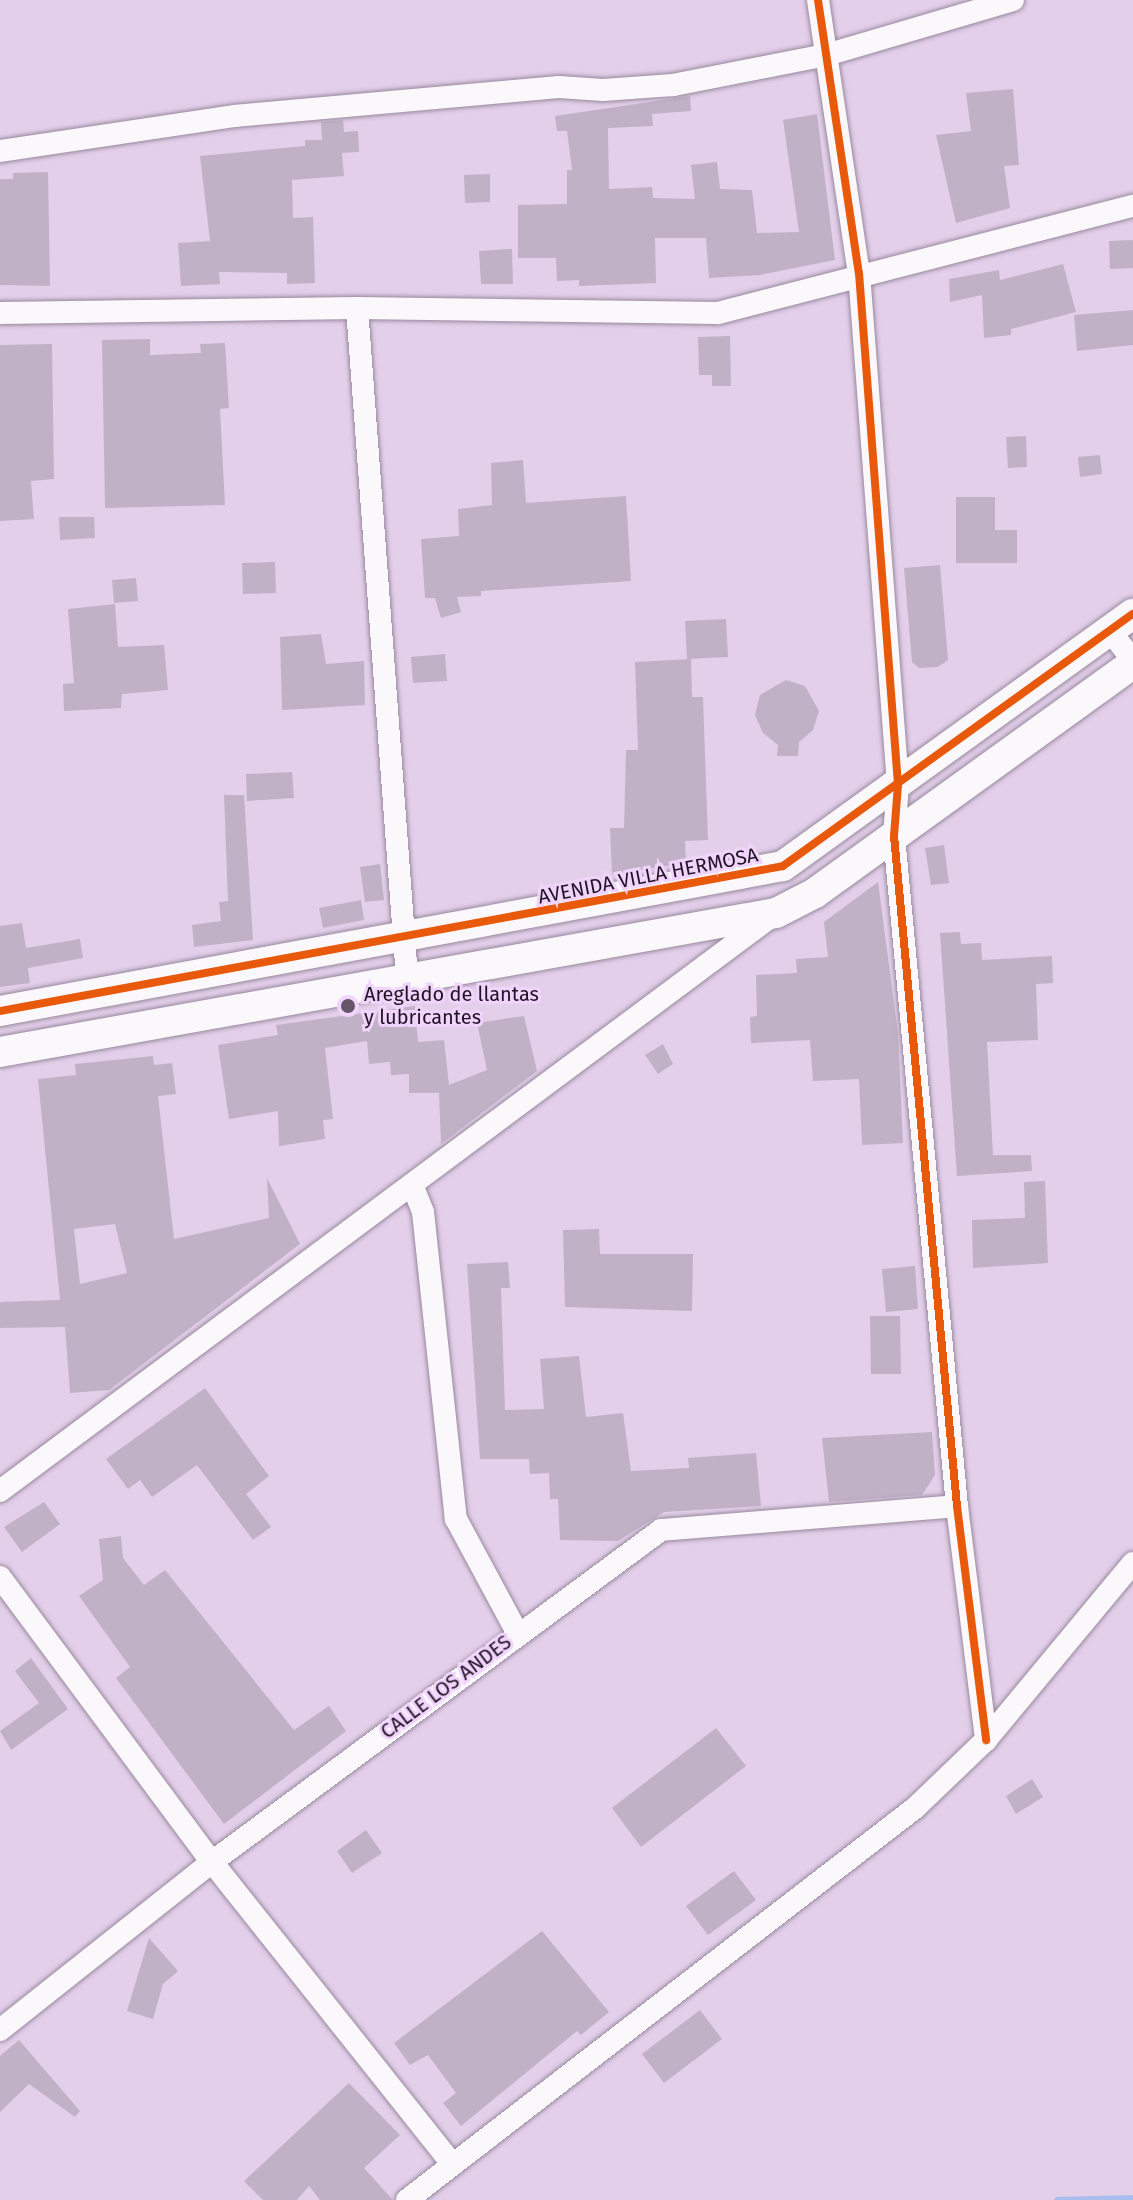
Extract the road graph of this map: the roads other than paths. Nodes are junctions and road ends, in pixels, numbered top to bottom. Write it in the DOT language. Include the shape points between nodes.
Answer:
graph roads {
  1 [pos="818,0"];
  2 [pos="1013,0"];
  3 [pos="826,55"];
  4 [pos="0,151"];
  5 [pos="1133,206"];
  6 [pos="859,273"];
  7 [pos="357,308"];
  8 [pos="0,313"];
  9 [pos="1122,623"];
  10 [pos="1133,662"];
  11 [pos="898,785"];
  12 [pos="894,836"];
  13 [pos="776,913"];
  14 [pos="408,937"];
  15 [pos="407,978"];
  16 [pos="0,1011"];
  17 [pos="0,1052"];
  18 [pos="413,1187"];
  19 [pos="0,1491"];
  20 [pos="957,1506"];
  21 [pos="1133,1563"];
  22 [pos="0,1577"];
  23 [pos="518,1634"];
  24 [pos="986,1740"];
  25 [pos="212,1862"];
  26 [pos="0,2030"];
  27 [pos="451,2163"];
  28 [pos="407,2200"];
  1 -- 3 [label="street"];
  2 -- 3 [label="street"];
  3 -- 4 [label="street" via="673,85 559,87 234,116"];
  3 -- 6 [label="street"];
  5 -- 6 [label="street"];
  6 -- 7 [label="street" via="718,313"];
  6 -- 11 [label="street"];
  7 -- 8 [label="street"];
  7 -- 14 [label="street"];
  9 -- 10 [label="street"];
  9 -- 11 [label="street, AVENIDA VILLA HERMOSA"];
  10 -- 12 [label="street"];
  11 -- 12 [label="street"];
  11 -- 14 [label="street, AVENIDA VILLA HERMOSA" via="783,866"];
  12 -- 13 [label="street" via="815,893"];
  12 -- 20 [label="street"];
  13 -- 15 [label="street"];
  13 -- 18 [label="street"];
  14 -- 15 [label="street"];
  14 -- 16 [label="street, AVENIDA VILLA HERMOSA"];
  15 -- 17 [label="street"];
  18 -- 19 [label="street"];
  18 -- 23 [label="street" via="423,1212 456,1519"];
  20 -- 23 [label="street, CALLE LOS ANDES" via="661,1530"];
  20 -- 24 [label="street"];
  21 -- 24 [label="street"];
  22 -- 25 [label="street"];
  23 -- 25 [label="street, CALLE LOS ANDES"];
  24 -- 27 [label="street" via="915,1808"];
  25 -- 26 [label="street, CALLE LOS ANDES"];
  25 -- 27 [label="street"];
  27 -- 28 [label="street"];
}
